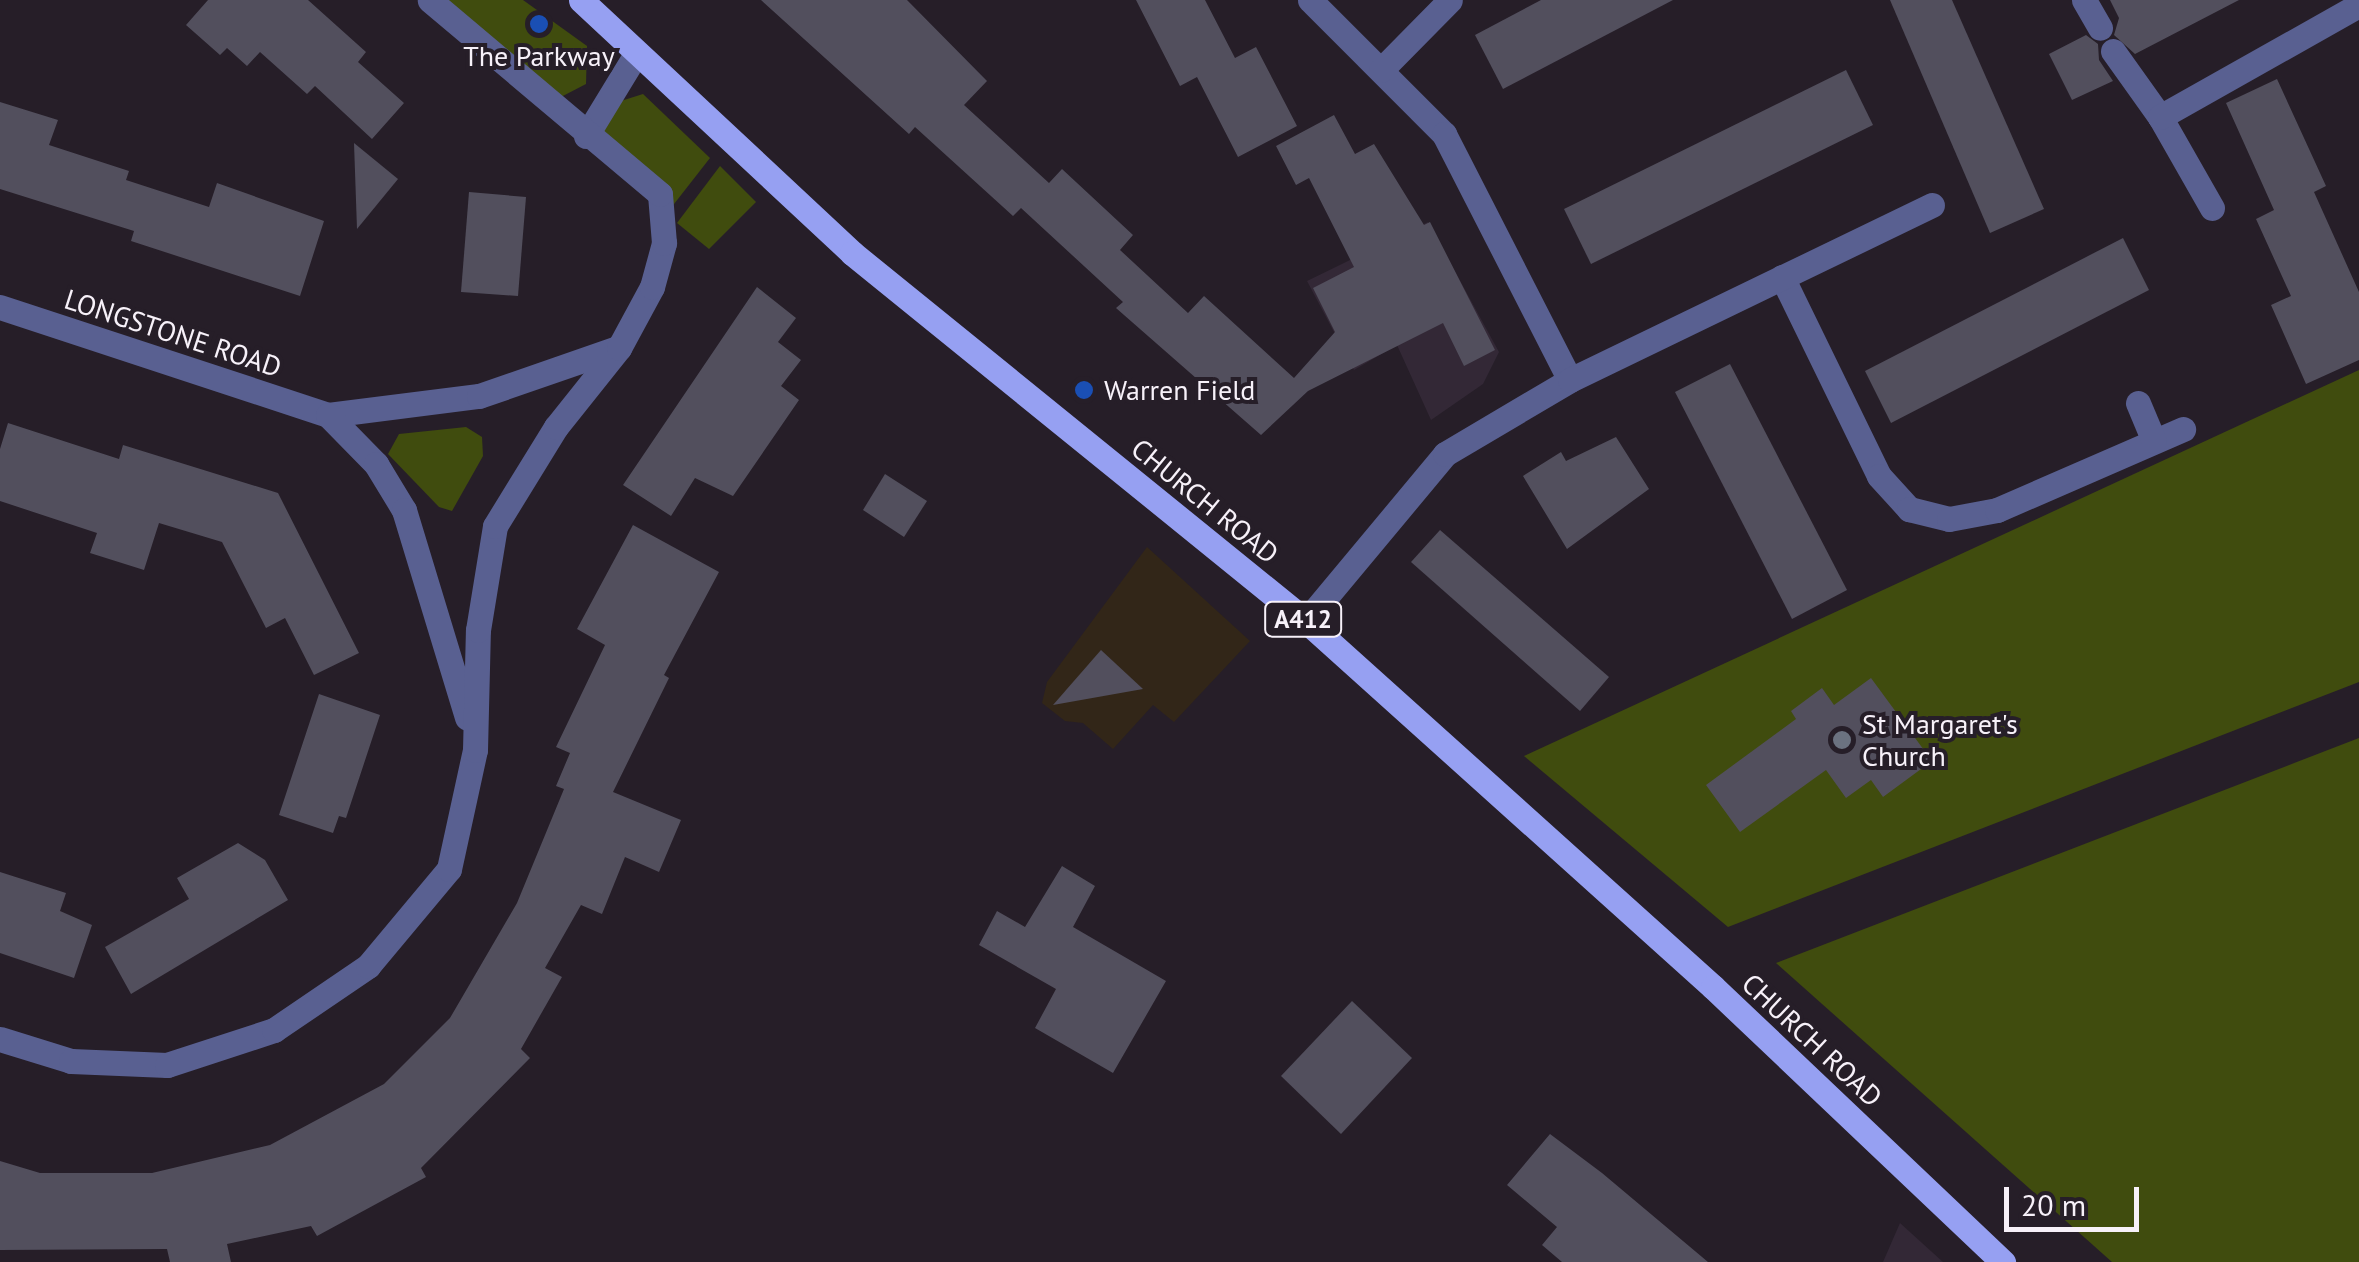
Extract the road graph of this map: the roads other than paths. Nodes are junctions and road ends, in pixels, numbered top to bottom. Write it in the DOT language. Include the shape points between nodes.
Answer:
graph roads {
  1 [pos="430,0"];
  2 [pos="582,0"];
  3 [pos="1310,0"];
  4 [pos="1450,0"];
  5 [pos="2084,0"];
  6 [pos="2359,5"];
  7 [pos="636,54"];
  8 [pos="1381,70"];
  9 [pos="2160,117"];
  10 [pos="586,136"];
  11 [pos="1932,206"];
  12 [pos="2212,208"];
  13 [pos="1782,277"];
  14 [pos="0,307"];
  15 [pos="619,348"];
  16 [pos="1570,380"];
  17 [pos="2138,402"];
  18 [pos="328,415"];
  19 [pos="2183,428"];
  20 [pos="2154,442"];
  21 [pos="1306,621"];
  22 [pos="476,750"];
  23 [pos="0,1039"];
  24 [pos="2003,1262"];
  1 -- 10 [label="street"];
  2 -- 7 [label="main road, CHURCH ROAD / A412"];
  3 -- 8 [label="street"];
  4 -- 8 [label="street"];
  5 -- 9 [label="street"];
  6 -- 9 [label="street"];
  7 -- 10 [label="street"];
  7 -- 21 [label="main road, CHURCH ROAD / A412" via="852,252"];
  8 -- 16 [label="street" via="1444,134"];
  9 -- 12 [label="street"];
  10 -- 15 [label="street" via="660,194 664,243 652,287"];
  11 -- 13 [label="street"];
  13 -- 16 [label="street"];
  13 -- 20 [label="street" via="1878,476 1910,509 1949,519 1997,510"];
  14 -- 18 [label="street, LONGSTONE ROAD"];
  15 -- 18 [label="street" via="478,396"];
  15 -- 22 [label="street" via="556,427 495,526 478,630"];
  16 -- 21 [label="street" via="1445,454"];
  17 -- 20 [label="street"];
  18 -- 22 [label="street" via="376,464 404,510"];
  19 -- 20 [label="street"];
  21 -- 24 [label="main road, CHURCH ROAD / A412" via="1713,987"];
  22 -- 23 [label="street" via="449,869 368,966 274,1030 166,1065 71,1060"];
}
